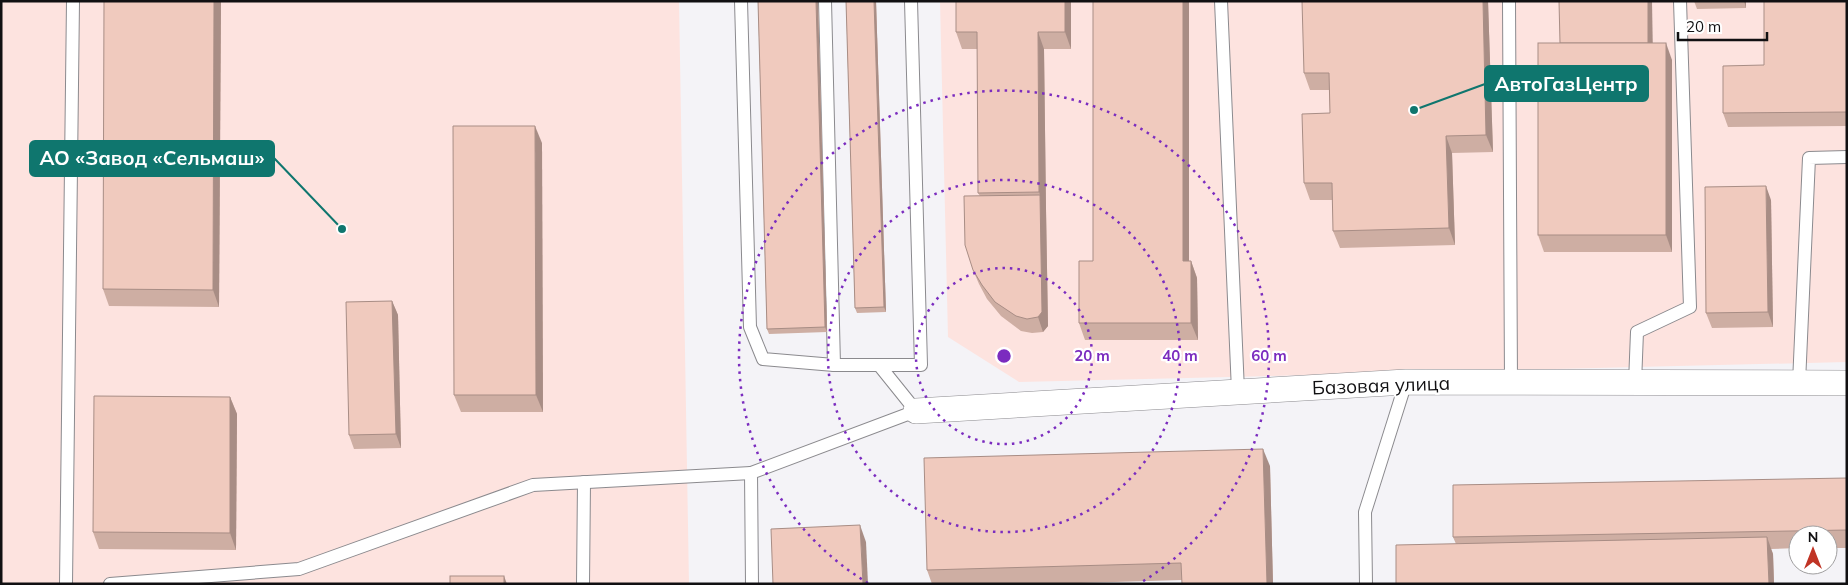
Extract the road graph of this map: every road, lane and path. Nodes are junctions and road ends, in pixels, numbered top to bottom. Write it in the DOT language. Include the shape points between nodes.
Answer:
graph roads {
  1 [pos="73,1"];
  2 [pos="741,1"];
  3 [pos="825,1"];
  4 [pos="912,1"];
  5 [pos="1221,1"];
  6 [pos="1509,1"];
  7 [pos="1680,1"];
  8 [pos="1847,157"];
  9 [pos="879,365"];
  10 [pos="834,366"];
  11 [pos="1406,382"];
  12 [pos="1511,382"];
  13 [pos="1635,383"];
  14 [pos="1799,383"];
  15 [pos="1847,383"];
  16 [pos="1238,392"];
  17 [pos="916,411"];
  18 [pos="751,473"];
  19 [pos="584,482"];
  20 [pos="66,584"];
  21 [pos="110,584"];
  22 [pos="583,584"];
  23 [pos="752,584"];
  24 [pos="1366,584"];
  1 -- 20 [label="lane"];
  2 -- 10 [label="lane" via="750,327 764,359"];
  3 -- 10 [label="lane"];
  4 -- 9 [label="lane" via="921,365"];
  5 -- 16 [label="lane"];
  6 -- 12 [label="lane"];
  7 -- 13 [label="lane" via="1690,307 1637,332"];
  8 -- 14 [label="lane" via="1809,158"];
  9 -- 10 [label="lane"];
  9 -- 17 [label="lane"];
  11 -- 12 [label="street, Базовая улица"];
  11 -- 16 [label="street, Базовая улица"];
  11 -- 24 [label="lane" via="1365,512"];
  12 -- 13 [label="street, Базовая улица"];
  13 -- 14 [label="street, Базовая улица"];
  14 -- 15 [label="street, Базовая улица"];
  16 -- 17 [label="street, Базовая улица"];
  17 -- 18 [label="lane"];
  18 -- 19 [label="lane"];
  18 -- 23 [label="lane"];
  19 -- 21 [label="lane" via="534,485 299,569"];
  19 -- 22 [label="lane"];
}
